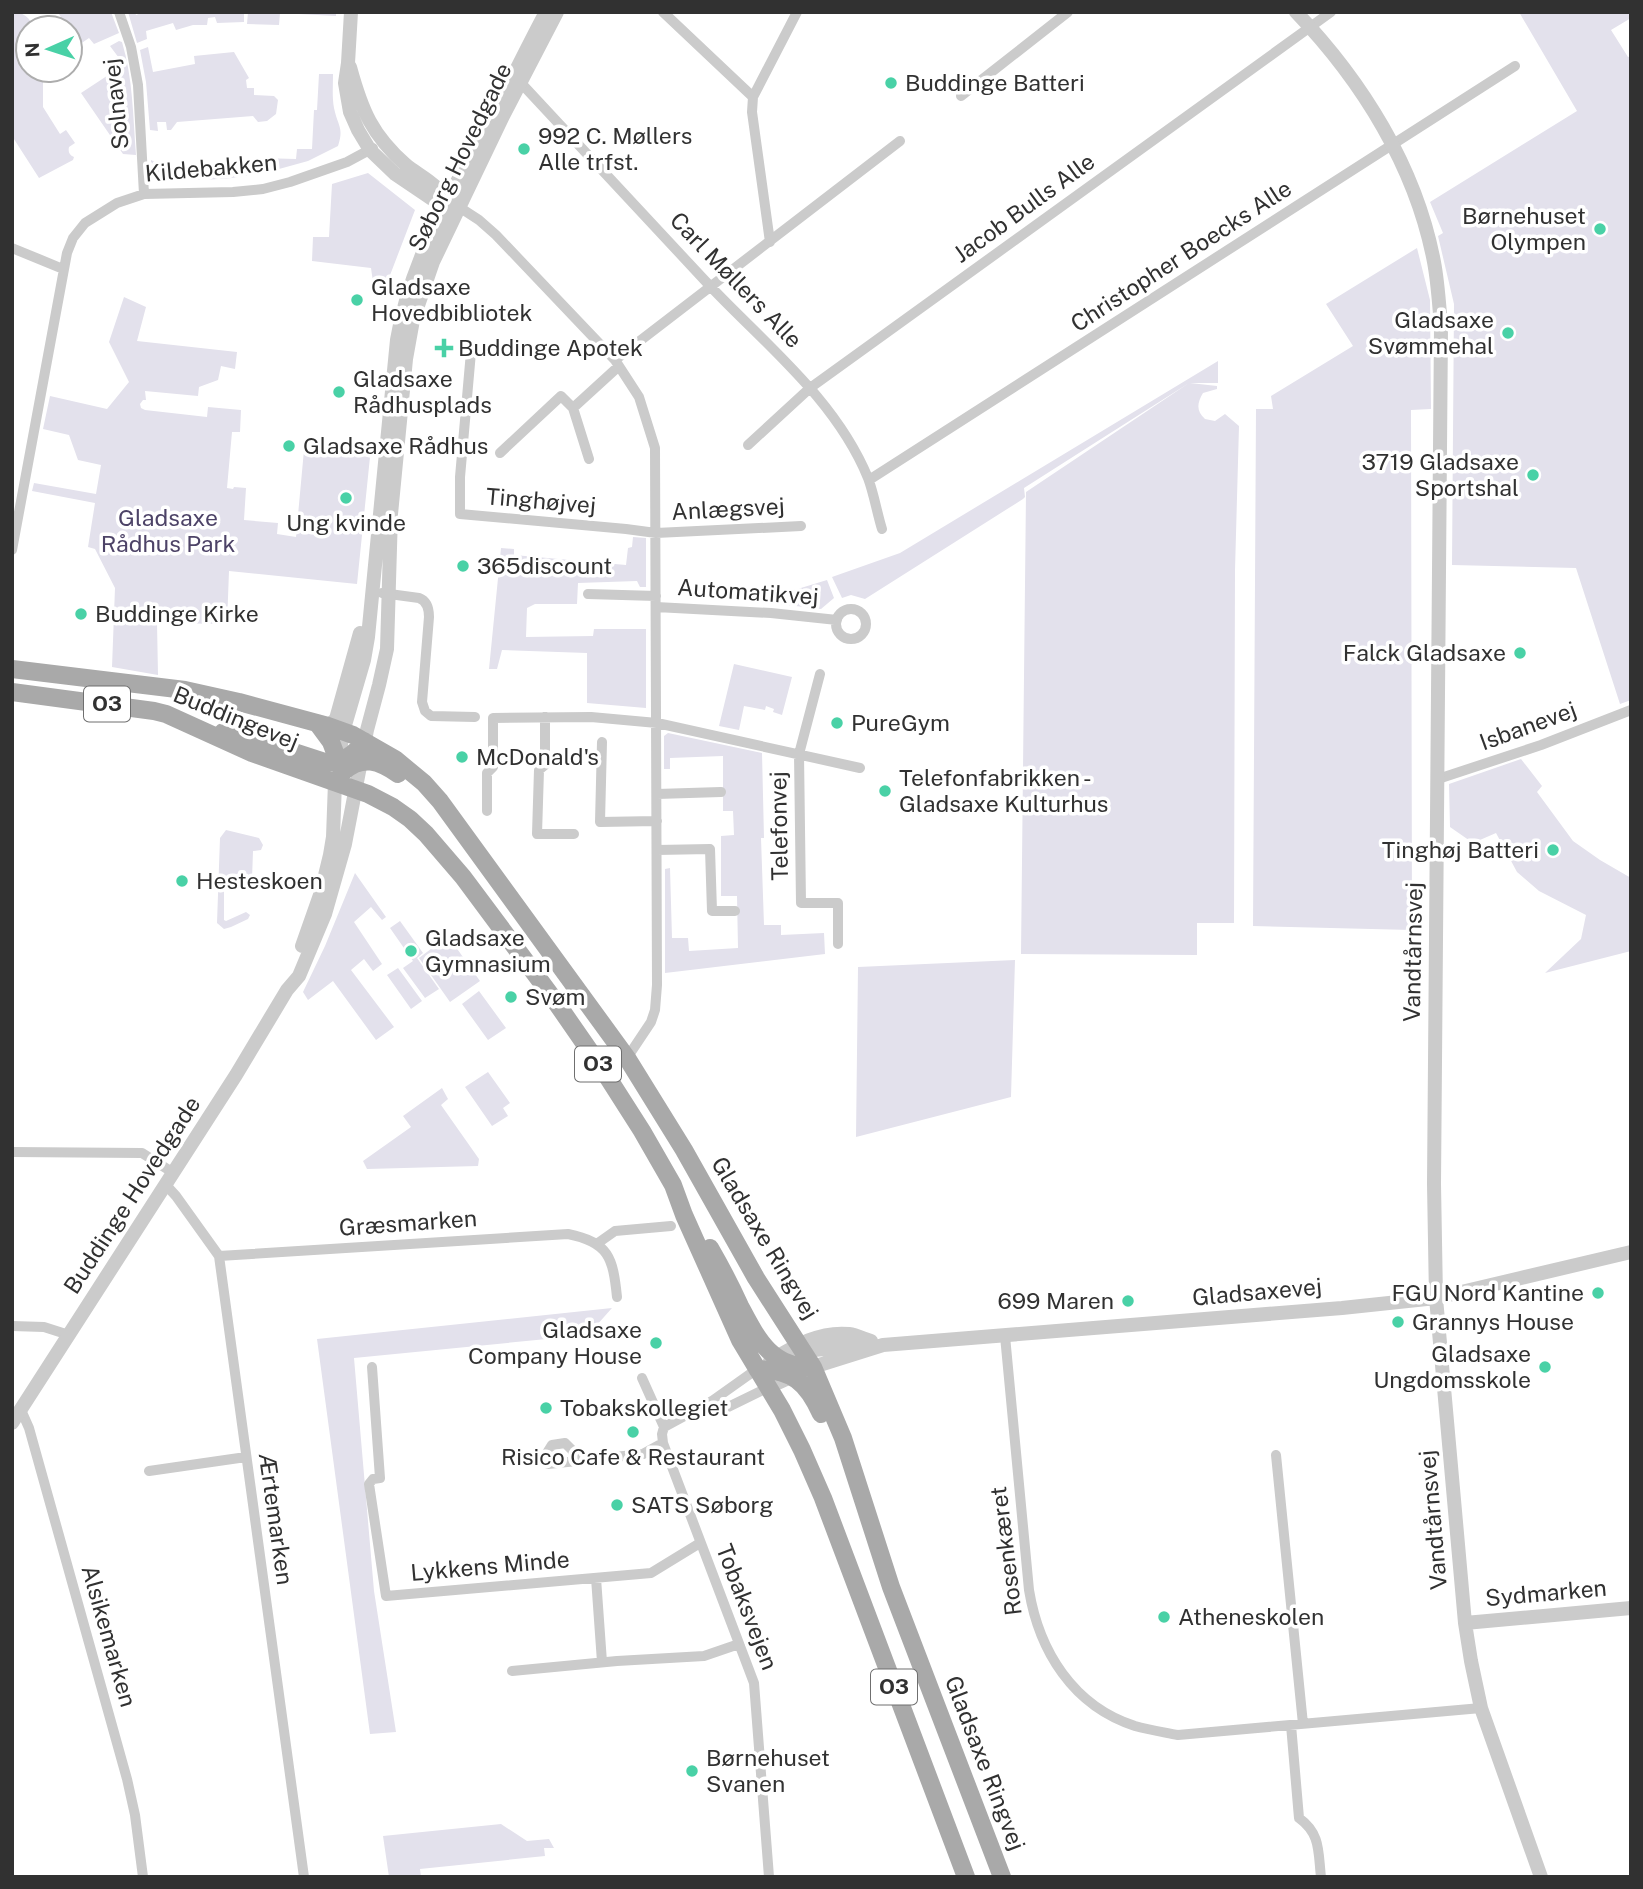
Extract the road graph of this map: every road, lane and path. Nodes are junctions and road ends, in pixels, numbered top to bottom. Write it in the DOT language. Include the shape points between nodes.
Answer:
graph roads {
  1 [pos="119,12"];
  2 [pos="351,12"];
  3 [pos="546,12"];
  4 [pos="557,12"];
  5 [pos="663,12"];
  6 [pos="797,12"];
  7 [pos="1068,12"];
  8 [pos="1296,12"];
  9 [pos="1331,12"];
  10 [pos="1311,27"];
  11 [pos="348,63"];
  12 [pos="1515,65"];
  13 [pos="521,83"];
  14 [pos="961,96"];
  15 [pos="753,97"];
  16 [pos="383,141"];
  17 [pos="900,141"];
  18 [pos="1392,145"];
  19 [pos="370,150"];
  20 [pos="144,194"];
  21 [pos="453,204"];
  22 [pos="770,242"];
  23 [pos="12,248"];
  24 [pos="63,269"];
  25 [pos="711,287"];
  26 [pos="471,352"];
  27 [pos="617,363"];
  28 [pos="810,388"];
  29 [pos="573,408"];
  30 [pos="747,445"];
  31 [pos="500,453"];
  32 [pos="589,459"];
  33 [pos="869,480"];
  34 [pos="801,526"];
  35 [pos="882,530"];
  36 [pos="656,533"];
  37 [pos="12,550"];
  38 [pos="372,592"];
  39 [pos="389,594"];
  40 [pos="588,594"];
  41 [pos="656,601"];
  42 [pos="837,620"];
  43 [pos="12,669"];
  44 [pos="820,674"];
  45 [pos="12,692"];
  46 [pos="1631,710"];
  47 [pos="475,717"];
  48 [pos="545,717"];
  49 [pos="657,723"];
  50 [pos="341,732"];
  51 [pos="602,742"];
  52 [pos="799,754"];
  53 [pos="860,768"];
  54 [pos="351,775"];
  55 [pos="1438,779"];
  56 [pos="721,792"];
  57 [pos="657,794"];
  58 [pos="487,811"];
  59 [pos="657,821"];
  60 [pos="457,823"];
  61 [pos="574,834"];
  62 [pos="657,850"];
  63 [pos="735,911"];
  64 [pos="838,944"];
  65 [pos="286,990"];
  66 [pos="627,1058"];
  67 [pos="12,1152"];
  68 [pos="169,1178"];
  69 [pos="678,1221"];
  70 [pos="598,1243"];
  71 [pos="1631,1252"];
  72 [pos="219,1256"];
  73 [pos="617,1297"];
  74 [pos="1436,1298"];
  75 [pos="12,1326"];
  76 [pos="69,1335"];
  77 [pos="1005,1336"];
  78 [pos="883,1345"];
  79 [pos="372,1367"];
  80 [pos="790,1367"];
  81 [pos="757,1369"];
  82 [pos="642,1378"];
  83 [pos="21,1410"];
  84 [pos="689,1415"];
  85 [pos="12,1423"];
  86 [pos="664,1427"];
  87 [pos="663,1443"];
  88 [pos="1276,1455"];
  89 [pos="246,1457"];
  90 [pos="576,1461"];
  91 [pos="149,1471"];
  92 [pos="701,1543"];
  93 [pos="596,1577"];
  94 [pos="1631,1608"];
  95 [pos="1465,1623"];
  96 [pos="739,1644"];
  97 [pos="603,1662"];
  98 [pos="512,1671"];
  99 [pos="1481,1708"];
  100 [pos="1297,1724"];
  101 [pos="143,1877"];
  102 [pos="304,1877"];
  103 [pos="769,1877"];
  104 [pos="965,1877"];
  105 [pos="1002,1877"];
  106 [pos="1321,1877"];
  107 [pos="1541,1877"];
  1 -- 20 [label="street, Solnavej" via="138,85"];
  2 -- 11 [label="street"];
  3 -- 21 [label="street, Søborg Hovedgade"];
  4 -- 13 [label="street, Søborg Hovedgade"];
  5 -- 15 [label="street"];
  6 -- 15 [label="street"];
  7 -- 14 [label="street"];
  8 -- 10 [label="street, Vandtårnsvej"];
  9 -- 10 [label="street, Jacob Bulls Alle"];
  10 -- 18 [label="street, Vandtårnsvej" via="1365,97"];
  10 -- 28 [label="street, Jacob Bulls Alle"];
  11 -- 16 [label="street" via="362,106"];
  11 -- 19 [label="street" via="348,102"];
  12 -- 18 [label="street, Christopher Boecks Alle"];
  13 -- 21 [label="street, Søborg Hovedgade"];
  13 -- 25 [label="street, Carl Møllers Alle"];
  15 -- 22 [label="street"];
  16 -- 19 [label="street, Kildebakken"];
  16 -- 21 [label="street"];
  17 -- 22 [label="street"];
  18 -- 33 [label="street, Christopher Boecks Alle"];
  18 -- 55 [label="street, Vandtårnsvej" via="1427,232 1441,326"];
  19 -- 20 [label="street, Kildebakken" via="263,189"];
  19 -- 21 [label="street" via="424,195"];
  20 -- 24 [label="street, Kildebakken" via="117,203 85,223 70,246"];
  21 -- 27 [label="street" via="479,219 505,244"];
  21 -- 38 [label="street, Søborg Hovedgade" via="414,274 401,318"];
  21 -- 39 [label="street, Søborg Hovedgade" via="409,337 392,501"];
  22 -- 25 [label="street"];
  23 -- 24 [label="street"];
  24 -- 37 [label="street, Kildebakken"];
  25 -- 27 [label="street"];
  25 -- 28 [label="street, Carl Møllers Alle"];
  26 -- 36 [label="street, Tinghøjvej" via="460,514"];
  27 -- 29 [label="street"];
  27 -- 36 [label="street" via="639,397 655,448"];
  28 -- 30 [label="street, Jacob Bulls Alle"];
  28 -- 33 [label="street, Carl Møllers Alle" via="839,423"];
  29 -- 31 [label="street, Tinghøjvej" via="561,396"];
  29 -- 32 [label="street, Tinghøjvej"];
  33 -- 35 [label="street, Carl Møllers Alle"];
  34 -- 36 [label="street, Anlægsvej"];
  36 -- 41 [label="street"];
  38 -- 39 [label="street"];
  38 -- 50 [label="street, Søborg Hovedgade" via="363,660"];
  38 -- 50 [label="street" via="336,719"];
  39 -- 47 [label="street" via="422,599 429,610 424,710 431,716"];
  39 -- 50 [label="street, Søborg Hovedgade" via="385,658"];
  40 -- 41 [label="street"];
  41 -- 42 [label="street, Automatikvej"];
  41 -- 49 [label="street"];
  43 -- 50 [label="main road, Buddingevej / O3" via="184,690"];
  44 -- 52 [label="street, Telefonvej"];
  45 -- 54 [label="main road, Buddingevej / O3" via="154,711 252,753"];
  46 -- 55 [label="street, Isbanevej"];
  48 -- 49 [label="street, Telefonvej"];
  48 -- 58 [label="street, Telefonvej" via="493,718"];
  48 -- 61 [label="street" via="537,834"];
  49 -- 52 [label="street, Telefonvej"];
  49 -- 57 [label="street"];
  50 -- 54 [label="main road"];
  50 -- 54 [label="main road" via="327,736"];
  50 -- 60 [label="main road, Gladsaxe Ringvej / O3" via="395,759 424,783"];
  51 -- 59 [label="street" via="600,821"];
  52 -- 53 [label="street, Telefonvej"];
  52 -- 64 [label="street, Telefonvej" via="801,904 838,903"];
  54 -- 60 [label="main road" via="373,762 386,766"];
  54 -- 65 [label="street, Buddinge Hovedgade" via="321,892"];
  54 -- 65 [label="street, Buddinge Hovedgade" via="345,844 325,914 299,976"];
  54 -- 69 [label="main road, Gladsaxe Ringvej / O3" via="426,834 553,998 673,1185"];
  55 -- 74 [label="street, Vandtårnsvej"];
  56 -- 57 [label="street"];
  57 -- 59 [label="street"];
  59 -- 62 [label="street"];
  60 -- 66 [label="main road, Gladsaxe Ringvej / O3"];
  62 -- 63 [label="street" via="710,849 712,911"];
  62 -- 66 [label="street" via="655,1010"];
  65 -- 68 [label="street, Buddinge Hovedgade"];
  66 -- 80 [label="main road, Gladsaxe Ringvej / O3" via="756,1278"];
  67 -- 68 [label="street, Ærtemarken" via="142,1153"];
  68 -- 72 [label="street, Ærtemarken" via="176,1196"];
  68 -- 76 [label="street, Buddinge Hovedgade"];
  69 -- 70 [label="street" via="615,1231"];
  69 -- 80 [label="main road" via="711,1249 760,1342"];
  69 -- 81 [label="main road, Gladsaxe Ringvej / O3"];
  70 -- 72 [label="street, Græsmarken" via="569,1234"];
  70 -- 73 [label="street" via="609,1256"];
  71 -- 74 [label="street, Gladsaxevej"];
  72 -- 89 [label="street, Ærtemarken"];
  74 -- 77 [label="street, Gladsaxevej"];
  74 -- 95 [label="street, Vandtårnsvej"];
  75 -- 76 [label="street" via="44,1327"];
  76 -- 83 [label="street, Buddinge Hovedgade"];
  77 -- 78 [label="street, Gladsaxevej"];
  77 -- 100 [label="street, Rosenkæret" via="1031,1606 1044,1644 1065,1677 1108,1714 1155,1731 1178,1735"];
  78 -- 80 [label="street, Gladsaxevej"];
  78 -- 80 [label="street, Gladsaxevej" via="850,1334 817,1337"];
  79 -- 93 [label="street, Lykkens Minde" via="380,1478 369,1484 386,1596"];
  80 -- 81 [label="main road, Gladsaxe Ringvej / O3"];
  80 -- 84 [label="street" via="722,1410"];
  80 -- 104 [label="main road, Gladsaxe Ringvej / O3" via="782,1410 823,1498"];
  80 -- 105 [label="main road, Gladsaxe Ringvej / O3" via="843,1438 891,1587"];
  81 -- 84 [label="street"];
  82 -- 86 [label="street, Tobaksvejen"];
  83 -- 85 [label="street, Buddinge Hovedgade"];
  83 -- 101 [label="street, Alsikemarken" via="127,1779"];
  84 -- 86 [label="street"];
  86 -- 87 [label="street, Tobaksvejen"];
  87 -- 90 [label="street" via="643,1454"];
  87 -- 92 [label="street, Tobaksvejen"];
  88 -- 100 [label="street"];
  89 -- 91 [label="street"];
  89 -- 102 [label="street, Ærtemarken"];
  92 -- 93 [label="street, Lykkens Minde" via="651,1573"];
  92 -- 96 [label="street, Tobaksvejen"];
  93 -- 97 [label="street"];
  94 -- 95 [label="street, Sydmarken"];
  95 -- 99 [label="street, Vandtårnsvej"];
  96 -- 97 [label="street" via="705,1656"];
  96 -- 103 [label="street, Tobaksvejen" via="754,1682"];
  97 -- 98 [label="street"];
  99 -- 100 [label="street, Rosenkæret"];
  99 -- 107 [label="street, Vandtårnsvej"];
  100 -- 106 [label="street" via="1299,1818 1317,1838"];
}
